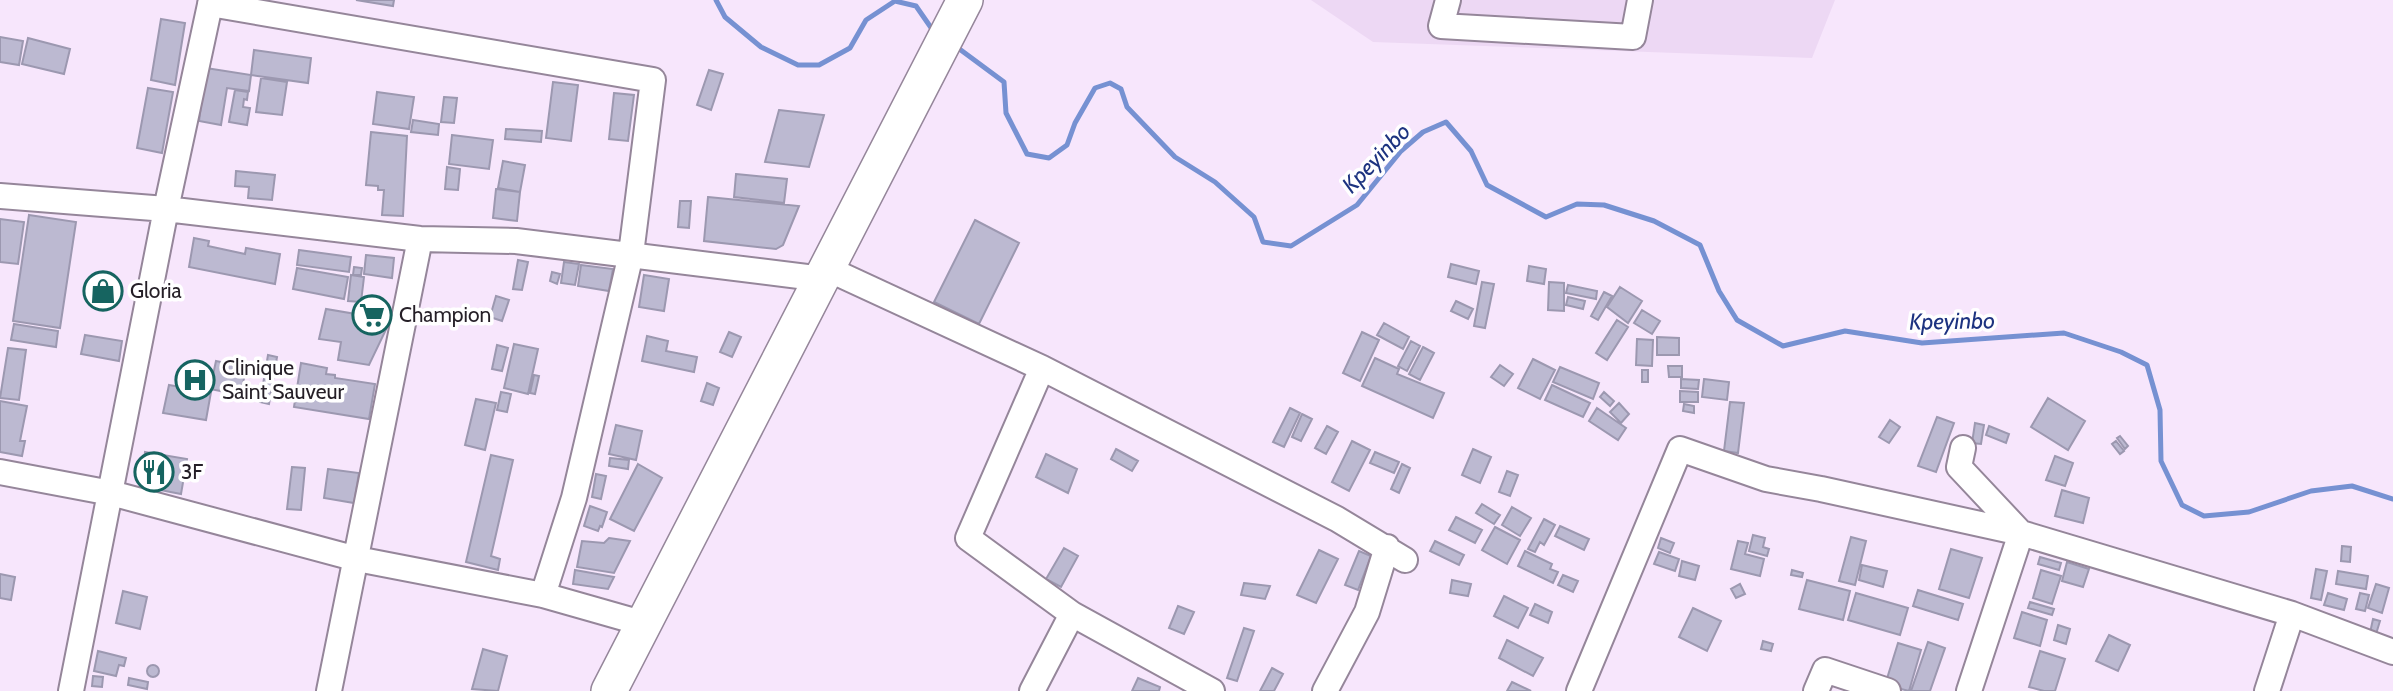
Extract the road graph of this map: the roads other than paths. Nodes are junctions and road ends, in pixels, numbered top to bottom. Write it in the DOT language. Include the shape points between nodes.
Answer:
graph roads {
  1 [pos="1448,0"];
  2 [pos="1640,0"];
  3 [pos="210,2"];
  4 [pos="951,28"];
  5 [pos="0,195"];
  6 [pos="166,209"];
  7 [pos="420,239"];
  8 [pos="631,254"];
  9 [pos="825,274"];
  10 [pos="1042,368"];
  11 [pos="1963,448"];
  12 [pos="0,472"];
  13 [pos="111,493"];
  14 [pos="2021,533"];
  15 [pos="357,559"];
  16 [pos="543,595"];
  17 [pos="1072,614"];
  18 [pos="2292,614"];
  19 [pos="645,624"];
  20 [pos="2393,653"];
  21 [pos="71,691"];
  22 [pos="329,691"];
  23 [pos="609,691"];
  24 [pos="1032,691"];
  25 [pos="1212,691"];
  26 [pos="1325,691"];
  27 [pos="1579,691"];
  28 [pos="1816,691"];
  29 [pos="1888,691"];
  30 [pos="1969,691"];
  31 [pos="2267,691"];
  1 -- 2 [label="street" via="1441,26 1633,37"];
  3 -- 6 [label="street"];
  3 -- 8 [label="street" via="653,80"];
  4 -- 9 [label="highway"];
  5 -- 6 [label="street"];
  6 -- 7 [label="street"];
  6 -- 13 [label="street"];
  7 -- 8 [label="street" via="516,241"];
  7 -- 15 [label="street"];
  8 -- 9 [label="street"];
  8 -- 16 [label="street" via="574,498"];
  9 -- 10 [label="street"];
  9 -- 19 [label="highway"];
  10 -- 17 [label="street" via="968,538"];
  10 -- 26 [label="street" via="1396,554"];
  11 -- 14 [label="street" via="1959,467"];
  12 -- 13 [label="street"];
  13 -- 15 [label="street"];
  13 -- 21 [label="street"];
  14 -- 18 [label="street"];
  14 -- 27 [label="street" via="1766,479 1680,449"];
  14 -- 30 [label="street"];
  15 -- 16 [label="street"];
  15 -- 22 [label="street"];
  16 -- 19 [label="street"];
  17 -- 24 [label="street"];
  17 -- 25 [label="street"];
  18 -- 20 [label="street"];
  18 -- 31 [label="street"];
  19 -- 23 [label="highway"];
  28 -- 29 [label="street" via="1825,670"];
}
